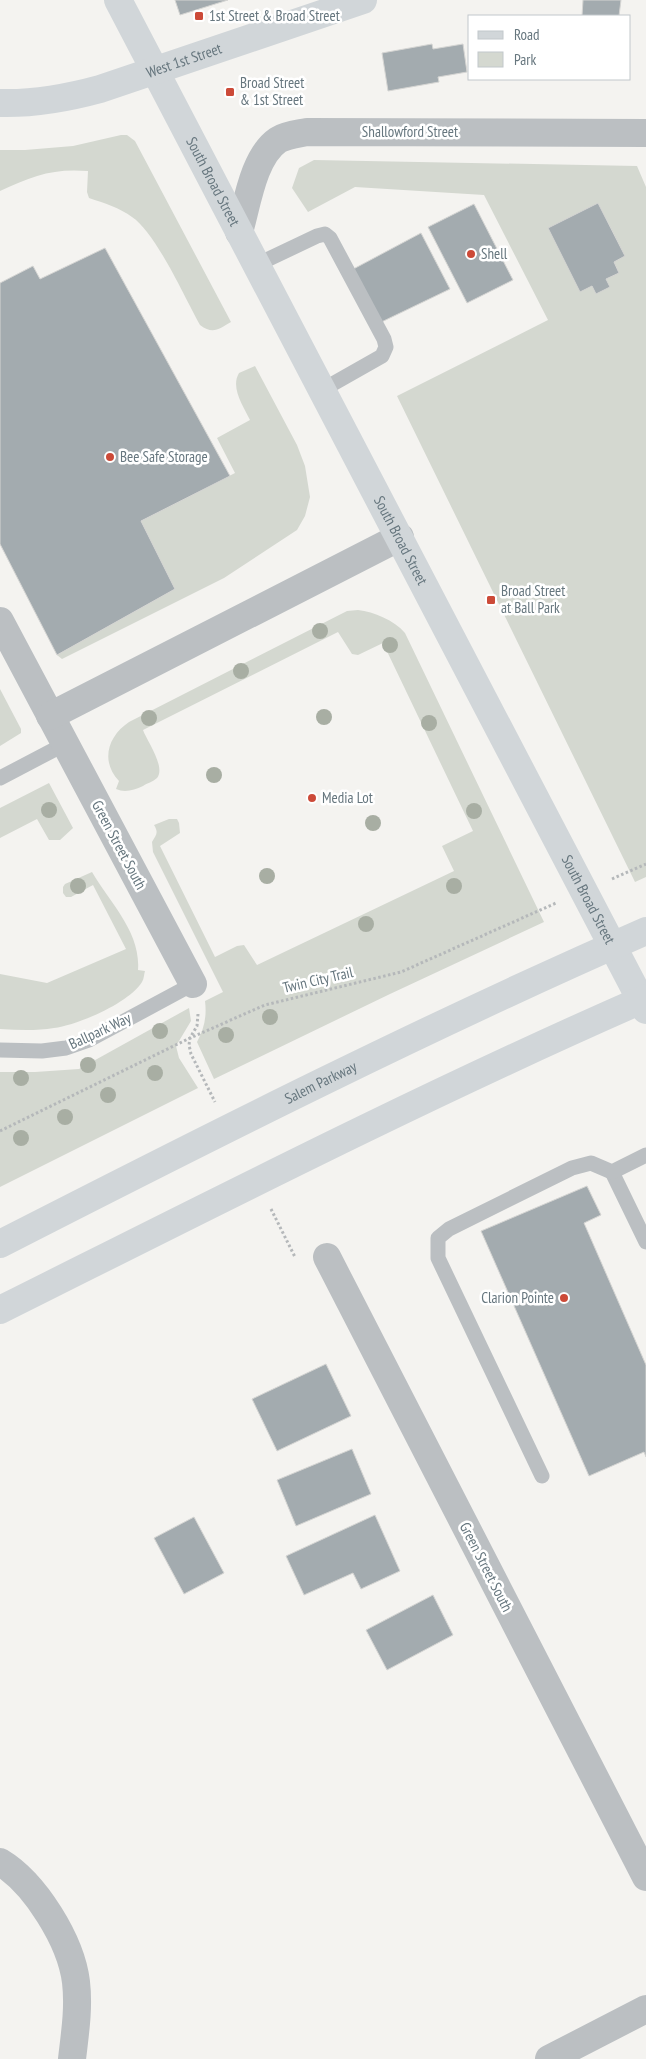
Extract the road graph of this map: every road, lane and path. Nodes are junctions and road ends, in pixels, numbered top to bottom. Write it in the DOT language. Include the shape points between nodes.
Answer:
graph roads {
  1 [pos="118,0"];
  2 [pos="363,0"];
  3 [pos="154,70"];
  4 [pos="0,103"];
  5 [pos="646,134"];
  6 [pos="239,232"];
  7 [pos="256,265"];
  8 [pos="322,390"];
  9 [pos="400,538"];
  10 [pos="0,621"];
  11 [pos="50,716"];
  12 [pos="65,744"];
  13 [pos="0,778"];
  14 [pos="646,864"];
  15 [pos="610,880"];
  16 [pos="565,900"];
  17 [pos="646,931"];
  18 [pos="193,984"];
  19 [pos="646,998"];
  20 [pos="646,1010"];
  21 [pos="190,1038"];
  22 [pos="0,1050"];
  23 [pos="202,1076"];
  24 [pos="0,1130"];
  25 [pos="646,1155"];
  26 [pos="612,1172"];
  27 [pos="646,1242"];
  28 [pos="0,1244"];
  29 [pos="327,1257"];
  30 [pos="0,1310"];
  31 [pos="542,1476"];
  32 [pos="0,1862"];
  33 [pos="646,1877"];
  34 [pos="646,2009"];
  35 [pos="72,2059"];
  36 [pos="549,2059"];
  1 -- 3 [label="main road, South Broad Street"];
  2 -- 3 [label="main road, West 1st Street"];
  3 -- 4 [label="main road, West 1st Street" via="70,97"];
  3 -- 6 [label="main road, South Broad Street"];
  5 -- 6 [label="street, Shallowford Street" via="307,132 291,135 279,140 263,156"];
  6 -- 7 [label="main road, South Broad Street"];
  7 -- 8 [label="main road, South Broad Street"];
  7 -- 8 [label="lane" via="325,234 346,267 386,347 382,356"];
  8 -- 9 [label="main road, South Broad Street"];
  9 -- 11 [label="street"];
  9 -- 20 [label="main road, South Broad Street"];
  10 -- 11 [label="street, Green Street South"];
  11 -- 12 [label="street, Green Street South"];
  12 -- 13 [label="lane"];
  12 -- 18 [label="street, Green Street South"];
  14 -- 15 [label="path"];
  16 -- 21 [label="path, Twin City Trail" via="415,967 265,1005"];
  17 -- 28 [label="main road, Salem Parkway" via="411,1038"];
  18 -- 21 [label="path" via="199,1008 197,1026"];
  18 -- 22 [label="lane, Ballpark Way" via="89,1040 66,1048"];
  19 -- 30 [label="main road" via="429,1097"];
  21 -- 23 [label="path" via="191,1054"];
  21 -- 24 [label="path, Twin City Trail"];
  25 -- 26 [label="lane"];
  26 -- 27 [label="lane"];
  26 -- 31 [label="lane" via="591,1163 572,1168 449,1229 438,1238 438,1258"];
  29 -- 33 [label="street, Green Street South"];
  32 -- 35 [label="street" via="28,1885 54,1923 68,1952 76,1981 78,2011"];
  34 -- 36 [label="street"];
}
